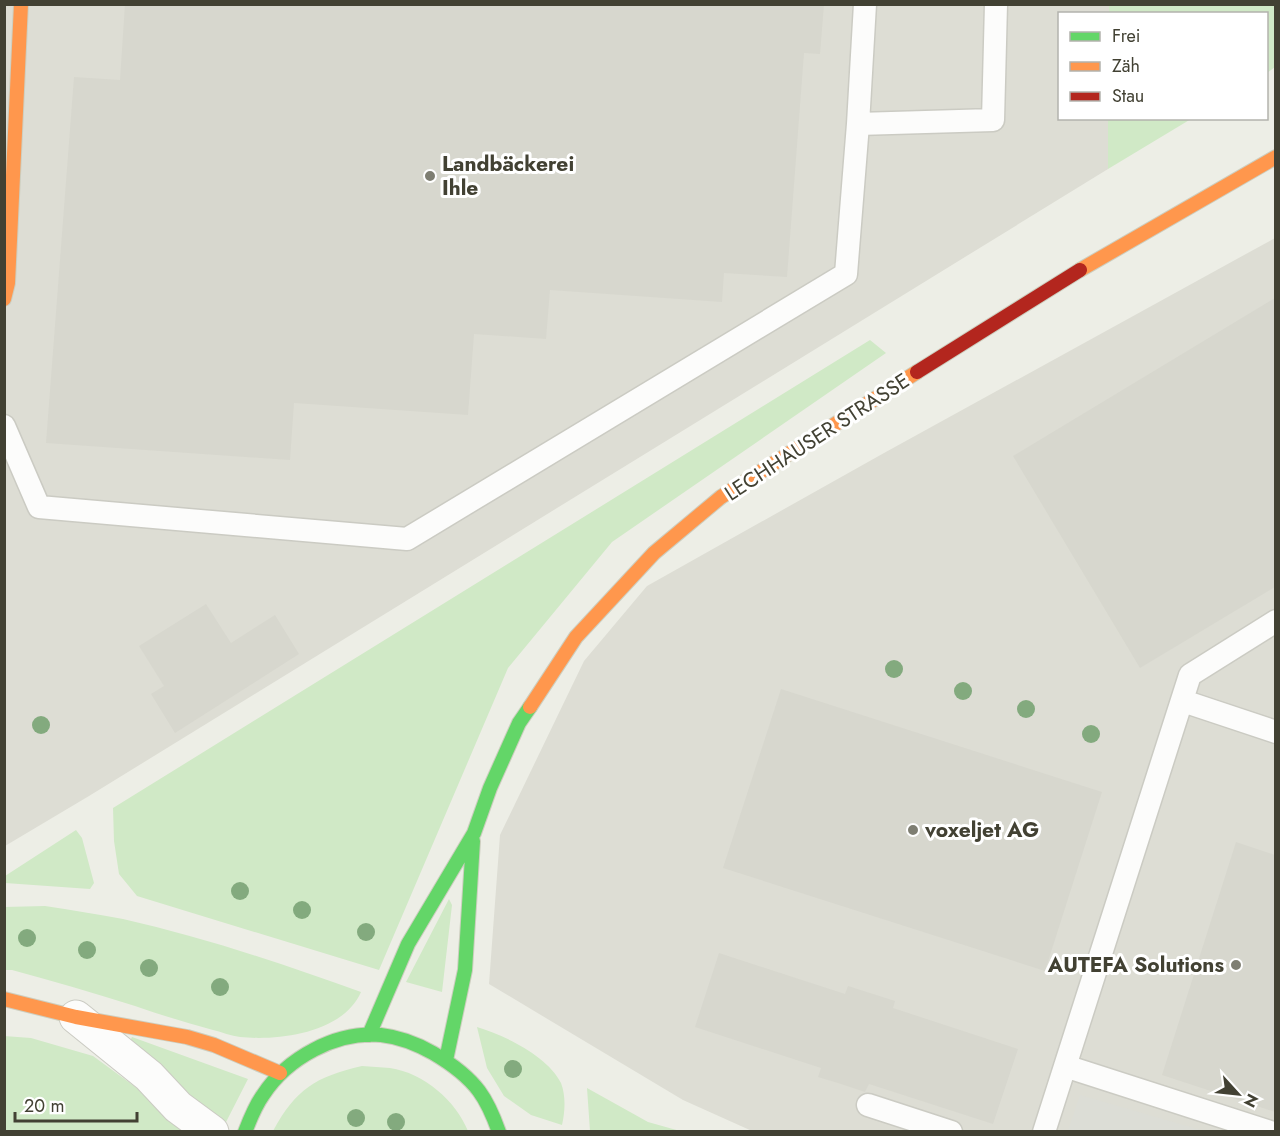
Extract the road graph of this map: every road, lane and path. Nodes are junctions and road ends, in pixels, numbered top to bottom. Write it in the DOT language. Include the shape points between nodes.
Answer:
graph roads {
  1 [pos="21,4"];
  2 [pos="865,4"];
  3 [pos="996,4"];
  4 [pos="858,124"];
  5 [pos="1275,157"];
  6 [pos="4,299"];
  7 [pos="4,426"];
  8 [pos="1275,621"];
  9 [pos="1183,701"];
  10 [pos="1275,732"];
  11 [pos="474,833"];
  12 [pos="4,999"];
  13 [pos="76,1017"];
  14 [pos="369,1035"];
  15 [pos="446,1060"];
  16 [pos="1065,1066"];
  17 [pos="280,1073"];
  18 [pos="868,1105"];
  19 [pos="212,1131"];
  20 [pos="245,1131"];
  21 [pos="499,1131"];
  22 [pos="951,1131"];
  23 [pos="1044,1131"];
  24 [pos="1270,1131"];
  1 -- 6 [label="main road" via="8,283"];
  2 -- 4 [label="lane"];
  3 -- 4 [label="lane" via="993,120"];
  4 -- 7 [label="lane" via="846,274 407,539 39,507"];
  5 -- 11 [label="main road, LECHHAUSER STRASSE" via="1059,282 721,497 654,553 576,637 519,723"];
  8 -- 9 [label="lane" via="1190,675"];
  9 -- 10 [label="lane"];
  9 -- 16 [label="lane"];
  11 -- 14 [label="main road, LECHHAUSER STRASSE" via="408,944"];
  11 -- 15 [label="main road, LECHHAUSER STRASSE" via="465,970"];
  12 -- 13 [label="main road"];
  13 -- 17 [label="main road" via="187,1037"];
  13 -- 19 [label="street" via="149,1076 178,1107"];
  14 -- 15 [label="main road" via="403,1039"];
  14 -- 17 [label="main road" via="329,1043 295,1060"];
  15 -- 21 [label="main road" via="476,1087"];
  16 -- 23 [label="lane"];
  16 -- 24 [label="lane"];
  17 -- 20 [label="main road" via="260,1099"];
  18 -- 22 [label="lane"];
}
